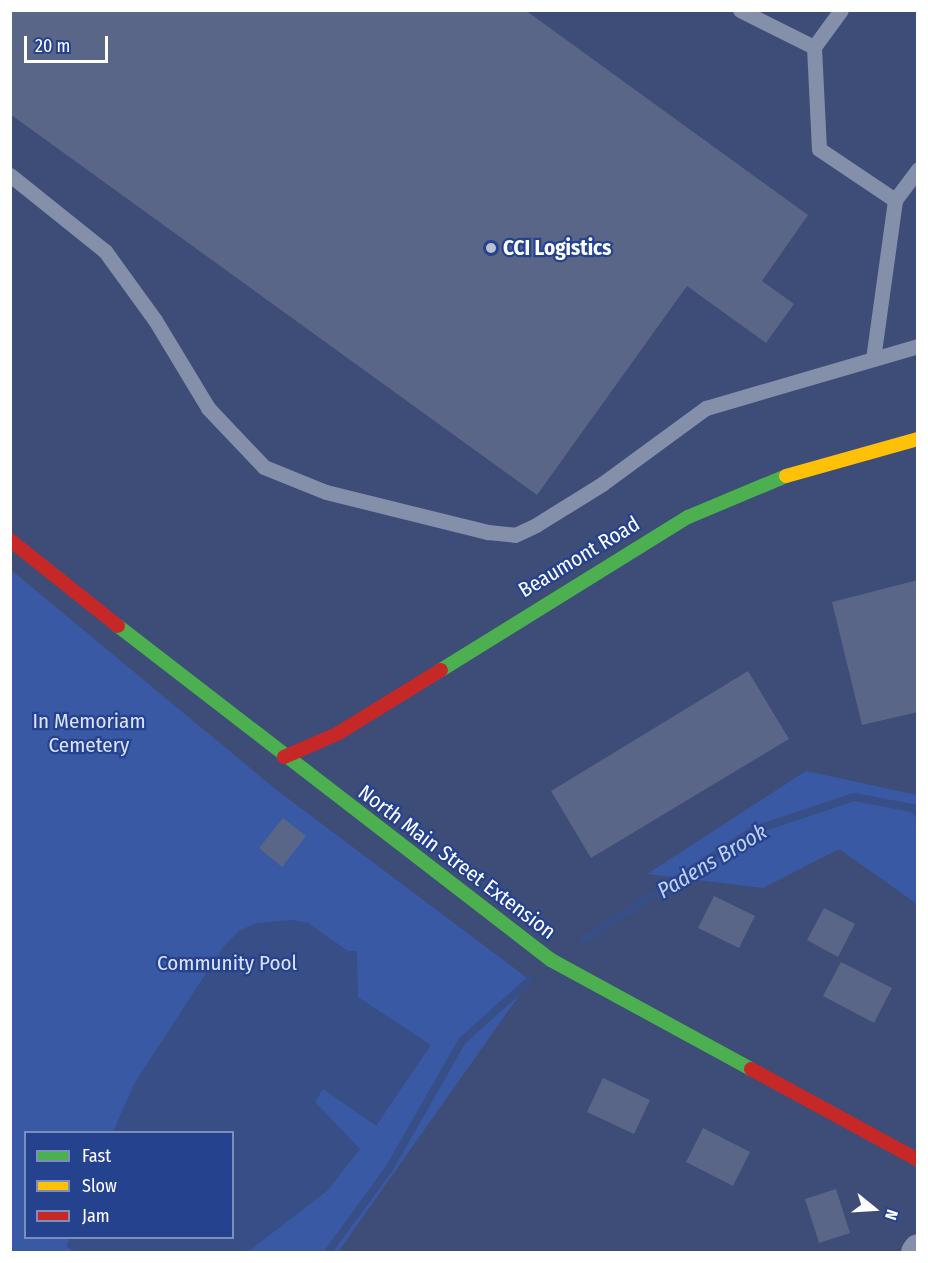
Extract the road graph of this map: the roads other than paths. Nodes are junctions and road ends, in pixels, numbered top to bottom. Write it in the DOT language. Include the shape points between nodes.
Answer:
graph roads {
  1 [pos="740,10"];
  2 [pos="841,10"];
  3 [pos="814,46"];
  4 [pos="918,169"];
  5 [pos="10,176"];
  6 [pos="895,200"];
  7 [pos="918,346"];
  8 [pos="873,359"];
  9 [pos="918,439"];
  10 [pos="10,540"];
  11 [pos="284,757"];
  12 [pos="918,1160"];
  13 [pos="918,1248"];
  14 [pos="915,1252"];
  1 -- 3 [label="lane"];
  2 -- 3 [label="lane"];
  3 -- 6 [label="lane" via="819,149"];
  4 -- 6 [label="lane"];
  5 -- 8 [label="lane" via="105,251 155,320 208,408 264,467 326,492 463,527 515,535 602,484 706,408"];
  6 -- 8 [label="lane"];
  7 -- 8 [label="lane"];
  9 -- 11 [label="street, Beaumont Road" via="786,476 688,517 336,734"];
  10 -- 11 [label="street, North Main Street Extension"];
  11 -- 12 [label="street, North Main Street Extension" via="551,960"];
  13 -- 14 [label="street"];
}
